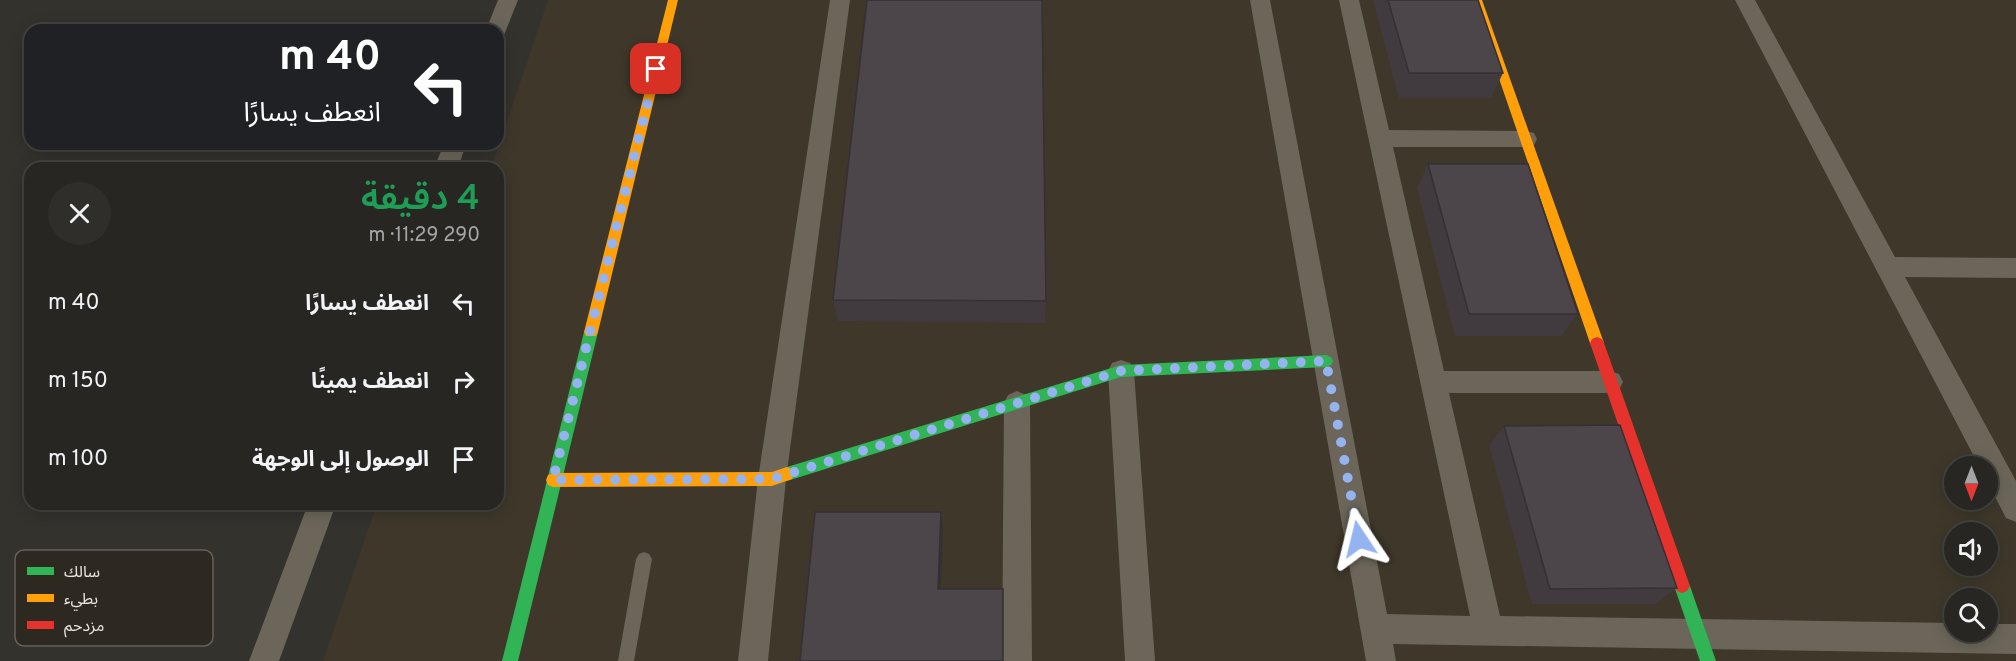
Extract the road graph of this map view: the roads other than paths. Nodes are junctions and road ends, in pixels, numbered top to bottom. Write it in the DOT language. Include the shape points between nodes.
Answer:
graph roads {
  1 [pos="508,0"];
  2 [pos="673,0"];
  3 [pos="840,0"];
  4 [pos="1260,0"];
  5 [pos="1349,0"];
  6 [pos="1477,0"];
  7 [pos="1744,0"];
  8 [pos="499,24"];
  9 [pos="1380,138"];
  10 [pos="1526,139"];
  11 [pos="1889,267"];
  12 [pos="2016,268"];
  13 [pos="1326,361"];
  14 [pos="1121,371"];
  15 [pos="1434,382"];
  16 [pos="1610,382"];
  17 [pos="1017,403"];
  18 [pos="772,479"];
  19 [pos="553,480"];
  20 [pos="2016,509"];
  21 [pos="320,510"];
  22 [pos="644,559"];
  23 [pos="1375,629"];
  24 [pos="1488,630"];
  25 [pos="1698,632"];
  26 [pos="2016,639"];
  27 [pos="264,661"];
  28 [pos="510,661"];
  29 [pos="626,661"];
  30 [pos="753,661"];
  31 [pos="1017,661"];
  32 [pos="1140,661"];
  33 [pos="1381,661"];
  34 [pos="1708,661"];
  1 -- 8 [label="street"];
  2 -- 19 [label="street"];
  3 -- 18 [label="street"];
  4 -- 13 [label="street"];
  5 -- 9 [label="street"];
  6 -- 10 [label="street"];
  7 -- 11 [label="street"];
  9 -- 10 [label="street"];
  9 -- 15 [label="street"];
  10 -- 16 [label="street"];
  11 -- 12 [label="street"];
  11 -- 20 [label="street"];
  13 -- 14 [label="street"];
  13 -- 23 [label="street"];
  14 -- 17 [label="street"];
  14 -- 32 [label="street"];
  15 -- 16 [label="street"];
  15 -- 24 [label="street"];
  16 -- 25 [label="street"];
  17 -- 18 [label="street"];
  17 -- 31 [label="street"];
  18 -- 19 [label="street"];
  18 -- 30 [label="street"];
  19 -- 28 [label="street"];
  21 -- 27 [label="street"];
  22 -- 29 [label="lane"];
  23 -- 24 [label="street"];
  23 -- 33 [label="street"];
  24 -- 25 [label="street"];
  25 -- 26 [label="street"];
  25 -- 34 [label="street"];
}
